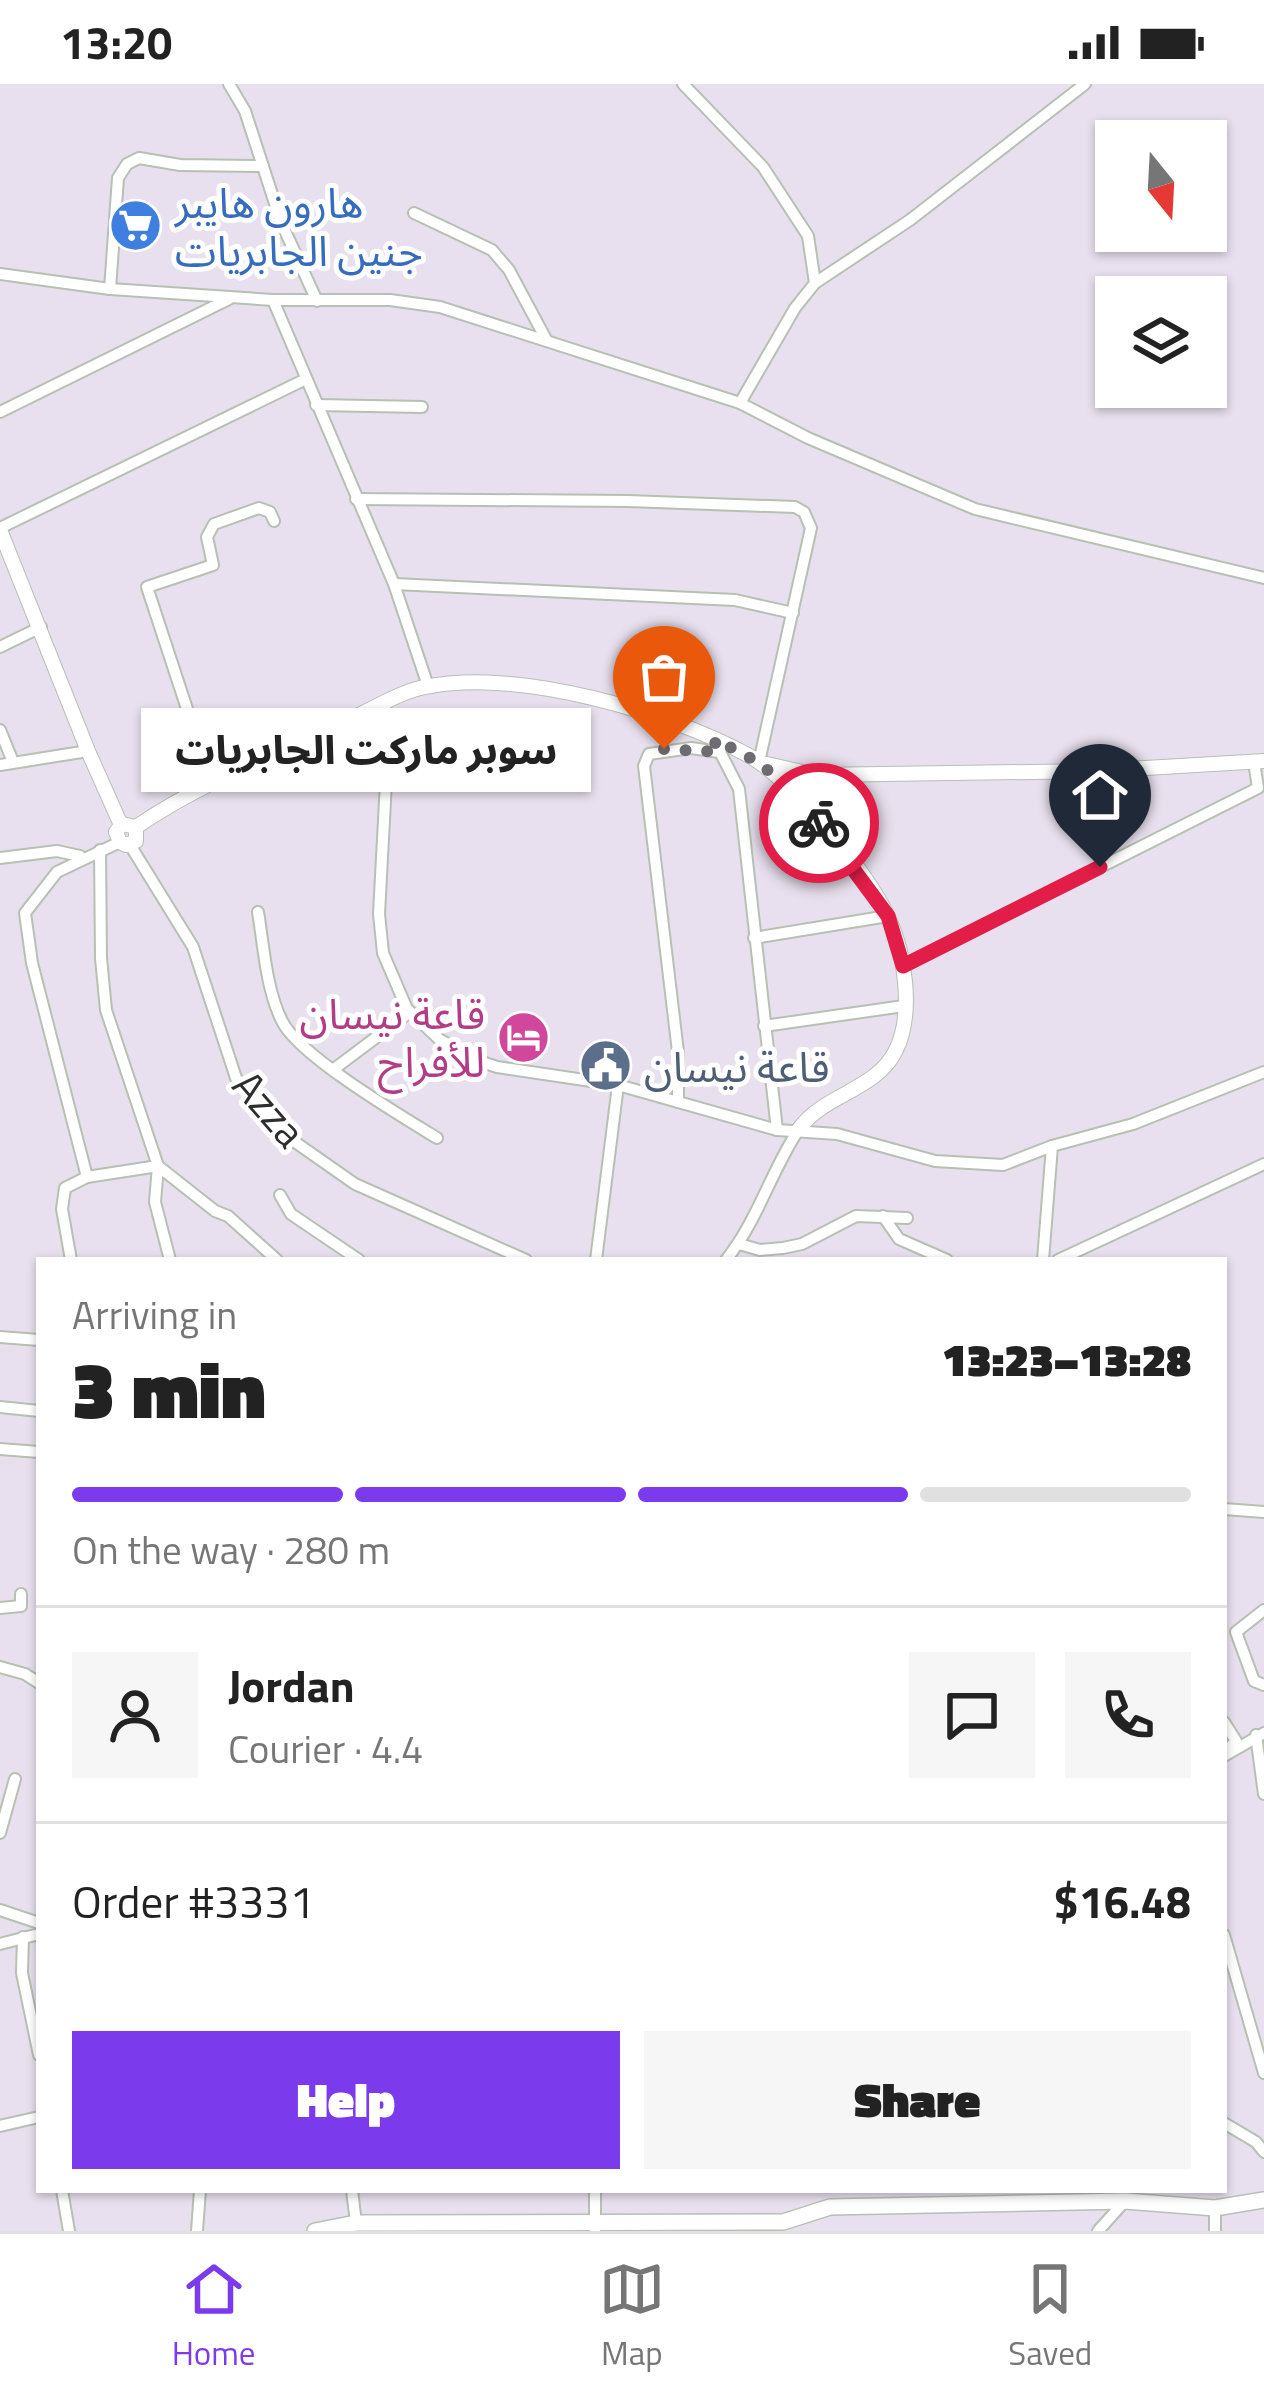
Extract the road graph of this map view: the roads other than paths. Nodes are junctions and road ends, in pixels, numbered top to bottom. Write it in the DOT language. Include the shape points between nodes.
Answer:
graph roads {
  1 [pos="229,84"];
  2 [pos="683,84"];
  3 [pos="1085,84"];
  4 [pos="262,166"];
  5 [pos="413,213"];
  6 [pos="0,274"];
  7 [pos="815,283"];
  8 [pos="110,289"];
  9 [pos="233,297"];
  10 [pos="273,300"];
  11 [pos="317,301"];
  12 [pos="548,341"];
  13 [pos="306,379"];
  14 [pos="740,404"];
  15 [pos="316,405"];
  16 [pos="422,407"];
  17 [pos="0,412"];
  18 [pos="356,499"];
  19 [pos="274,521"];
  20 [pos="0,529"];
  21 [pos="1264,578"];
  22 [pos="394,584"];
  23 [pos="793,613"];
  24 [pos="41,627"];
  25 [pos="0,647"];
  26 [pos="428,686"];
  27 [pos="386,703"];
  28 [pos="0,730"];
  29 [pos="717,746"];
  30 [pos="88,751"];
  31 [pos="758,762"];
  32 [pos="1259,762"];
  33 [pos="6,764"];
  34 [pos="822,776"];
  35 [pos="212,785"];
  36 [pos="794,793"];
  37 [pos="815,818"];
  38 [pos="129,826"];
  39 [pos="125,844"];
  40 [pos="100,850"];
  41 [pos="83,857"];
  42 [pos="0,859"];
  43 [pos="258,913"];
  44 [pos="888,916"];
  45 [pos="754,938"];
  46 [pos="903,966"];
  47 [pos="904,1006"];
  48 [pos="410,1012"];
  49 [pos="764,1026"];
  50 [pos="334,1069"];
  51 [pos="1264,1072"];
  52 [pos="618,1085"];
  53 [pos="678,1102"];
  54 [pos="799,1129"];
  55 [pos="776,1130"];
  56 [pos="436,1138"];
  57 [pos="1052,1146"];
  58 [pos="1264,1164"];
  59 [pos="158,1166"];
  60 [pos="87,1177"];
  61 [pos="280,1195"];
  62 [pos="883,1216"];
  63 [pos="907,1218"];
  64 [pos="739,1244"];
  65 [pos="765,1255"];
  66 [pos="71,1257"];
  67 [pos="169,1257"];
  68 [pos="274,1257"];
  69 [pos="355,1257"];
  70 [pos="519,1257"];
  71 [pos="596,1257"];
  72 [pos="728,1257"];
  73 [pos="940,1257"];
  74 [pos="1043,1257"];
  75 [pos="1064,1257"];
  76 [pos="0,1337"];
  77 [pos="36,1340"];
  78 [pos="0,1407"];
  79 [pos="36,1411"];
  80 [pos="0,1449"];
  81 [pos="36,1452"];
  82 [pos="1227,1509"];
  83 [pos="1264,1512"];
  84 [pos="21,1594"];
  85 [pos="0,1608"];
  86 [pos="1264,1610"];
  87 [pos="0,1667"];
  88 [pos="36,1682"];
  89 [pos="1264,1685"];
  90 [pos="1260,1734"];
  91 [pos="1227,1753"];
  92 [pos="1263,1776"];
  93 [pos="15,1779"];
  94 [pos="1264,1795"];
  95 [pos="0,1834"];
  96 [pos="0,1910"];
  97 [pos="36,1922"];
  98 [pos="36,1935"];
  99 [pos="23,1937"];
  100 [pos="0,1945"];
  101 [pos="1227,1945"];
  102 [pos="1264,2006"];
  103 [pos="1246,2008"];
  104 [pos="36,2041"];
  105 [pos="1264,2073"];
  106 [pos="36,2118"];
  107 [pos="1227,2125"];
  108 [pos="0,2126"];
  109 [pos="1264,2152"];
  110 [pos="63,2193"];
  111 [pos="200,2193"];
  112 [pos="352,2193"];
  113 [pos="595,2193"];
  114 [pos="831,2199"];
  115 [pos="1264,2200"];
  116 [pos="1125,2201"];
  117 [pos="1216,2208"];
  118 [pos="356,2223"];
  119 [pos="783,2226"];
  120 [pos="476,2227"];
  121 [pos="595,2228"];
  122 [pos="69,2231"];
  123 [pos="197,2231"];
  124 [pos="315,2231"];
  125 [pos="1098,2231"];
  126 [pos="1215,2231"];
  1 -- 4 [label="street"];
  2 -- 7 [label="street" via="763,167 808,236"];
  3 -- 7 [label="street"];
  4 -- 8 [label="street" via="139,158 128,164 118,178"];
  4 -- 11 [label="street"];
  5 -- 12 [label="street" via="492,250"];
  6 -- 8 [label="street"];
  7 -- 14 [label="street"];
  8 -- 9 [label="street"];
  9 -- 10 [label="street"];
  9 -- 17 [label="street"];
  10 -- 11 [label="street"];
  10 -- 13 [label="street"];
  11 -- 12 [label="street" via="440,307"];
  12 -- 14 [label="street"];
  13 -- 15 [label="street"];
  13 -- 20 [label="street"];
  14 -- 21 [label="street" via="975,509"];
  15 -- 16 [label="street"];
  15 -- 18 [label="street"];
  18 -- 22 [label="street"];
  18 -- 23 [label="street" via="795,507 811,528"];
  19 -- 35 [label="street" via="259,508 214,524 213,565 147,587"];
  20 -- 24 [label="street"];
  22 -- 23 [label="street" via="735,600"];
  22 -- 26 [label="street"];
  23 -- 31 [label="street"];
  24 -- 25 [label="street"];
  24 -- 30 [label="street"];
  26 -- 27 [label="street"];
  26 -- 29 [label="street" via="570,693 656,716"];
  27 -- 35 [label="street"];
  27 -- 48 [label="street" via="380,927 387,966"];
  28 -- 33 [label="street"];
  29 -- 31 [label="street"];
  29 -- 45 [label="street" via="739,788"];
  29 -- 53 [label="street" via="664,749 644,766"];
  30 -- 33 [label="street"];
  30 -- 38 [label="street"];
  31 -- 34 [label="street"];
  31 -- 36 [label="street"];
  32 -- 34 [label="street"];
  32 -- 46 [label="street" via="1258,788"];
  34 -- 36 [label="street"];
  34 -- 37 [label="street"];
  35 -- 38 [label="street"];
  36 -- 37 [label="street"];
  37 -- 44 [label="street"];
  38 -- 39 [label="street" via="116,832"];
  39 -- 40 [label="street"];
  39 -- 70 [label="street, Azza" via="193,947 236,1078 285,1135 355,1184"];
  40 -- 41 [label="street"];
  40 -- 59 [label="street" via="106,1010"];
  41 -- 42 [label="street" via="57,851"];
  41 -- 60 [label="street" via="42,886 25,918"];
  43 -- 50 [label="street" via="281,1021"];
  44 -- 45 [label="street"];
  44 -- 46 [label="street"];
  45 -- 49 [label="street"];
  46 -- 47 [label="street"];
  47 -- 49 [label="street"];
  47 -- 54 [label="street" via="888,1062 810,1113"];
  48 -- 50 [label="street"];
  48 -- 52 [label="street" via="449,1047 485,1064"];
  49 -- 55 [label="street"];
  50 -- 56 [label="street"];
  51 -- 57 [label="street"];
  52 -- 53 [label="street"];
  52 -- 71 [label="street"];
  53 -- 55 [label="street"];
  54 -- 55 [label="street"];
  54 -- 57 [label="street" via="935,1162 1003,1166"];
  54 -- 64 [label="street"];
  57 -- 74 [label="street"];
  58 -- 75 [label="street"];
  59 -- 60 [label="street"];
  59 -- 67 [label="street" via="155,1202"];
  59 -- 68 [label="street"];
  60 -- 66 [label="street" via="62,1196"];
  61 -- 69 [label="street" via="291,1214"];
  62 -- 63 [label="street"];
  62 -- 65 [label="street" via="856,1216"];
  62 -- 73 [label="street" via="899,1239"];
  64 -- 65 [label="street"];
  64 -- 72 [label="street"];
  76 -- 77 [label="street"];
  78 -- 79 [label="street"];
  80 -- 81 [label="street"];
  82 -- 83 [label="street"];
  84 -- 85 [label="street" via="21,1606"];
  86 -- 89 [label="street" via="1236,1632 1254,1681"];
  87 -- 88 [label="street"];
  90 -- 91 [label="street"];
  90 -- 92 [label="street"];
  92 -- 94 [label="street"];
  93 -- 95 [label="street"];
  96 -- 97 [label="street"];
  98 -- 99 [label="street"];
  99 -- 100 [label="street"];
  99 -- 104 [label="street"];
  101 -- 103 [label="street"];
  102 -- 103 [label="street"];
  103 -- 105 [label="street"];
  106 -- 108 [label="street"];
  107 -- 109 [label="street"];
  110 -- 122 [label="street"];
  111 -- 123 [label="street"];
  112 -- 118 [label="street"];
  113 -- 121 [label="street"];
  114 -- 116 [label="main road"];
  114 -- 119 [label="main road"];
  115 -- 117 [label="main road"];
  116 -- 117 [label="main road"];
  116 -- 125 [label="street"];
  117 -- 126 [label="street"];
  118 -- 120 [label="main road"];
  118 -- 124 [label="main road"];
  119 -- 121 [label="main road"];
  120 -- 121 [label="main road"];
}
